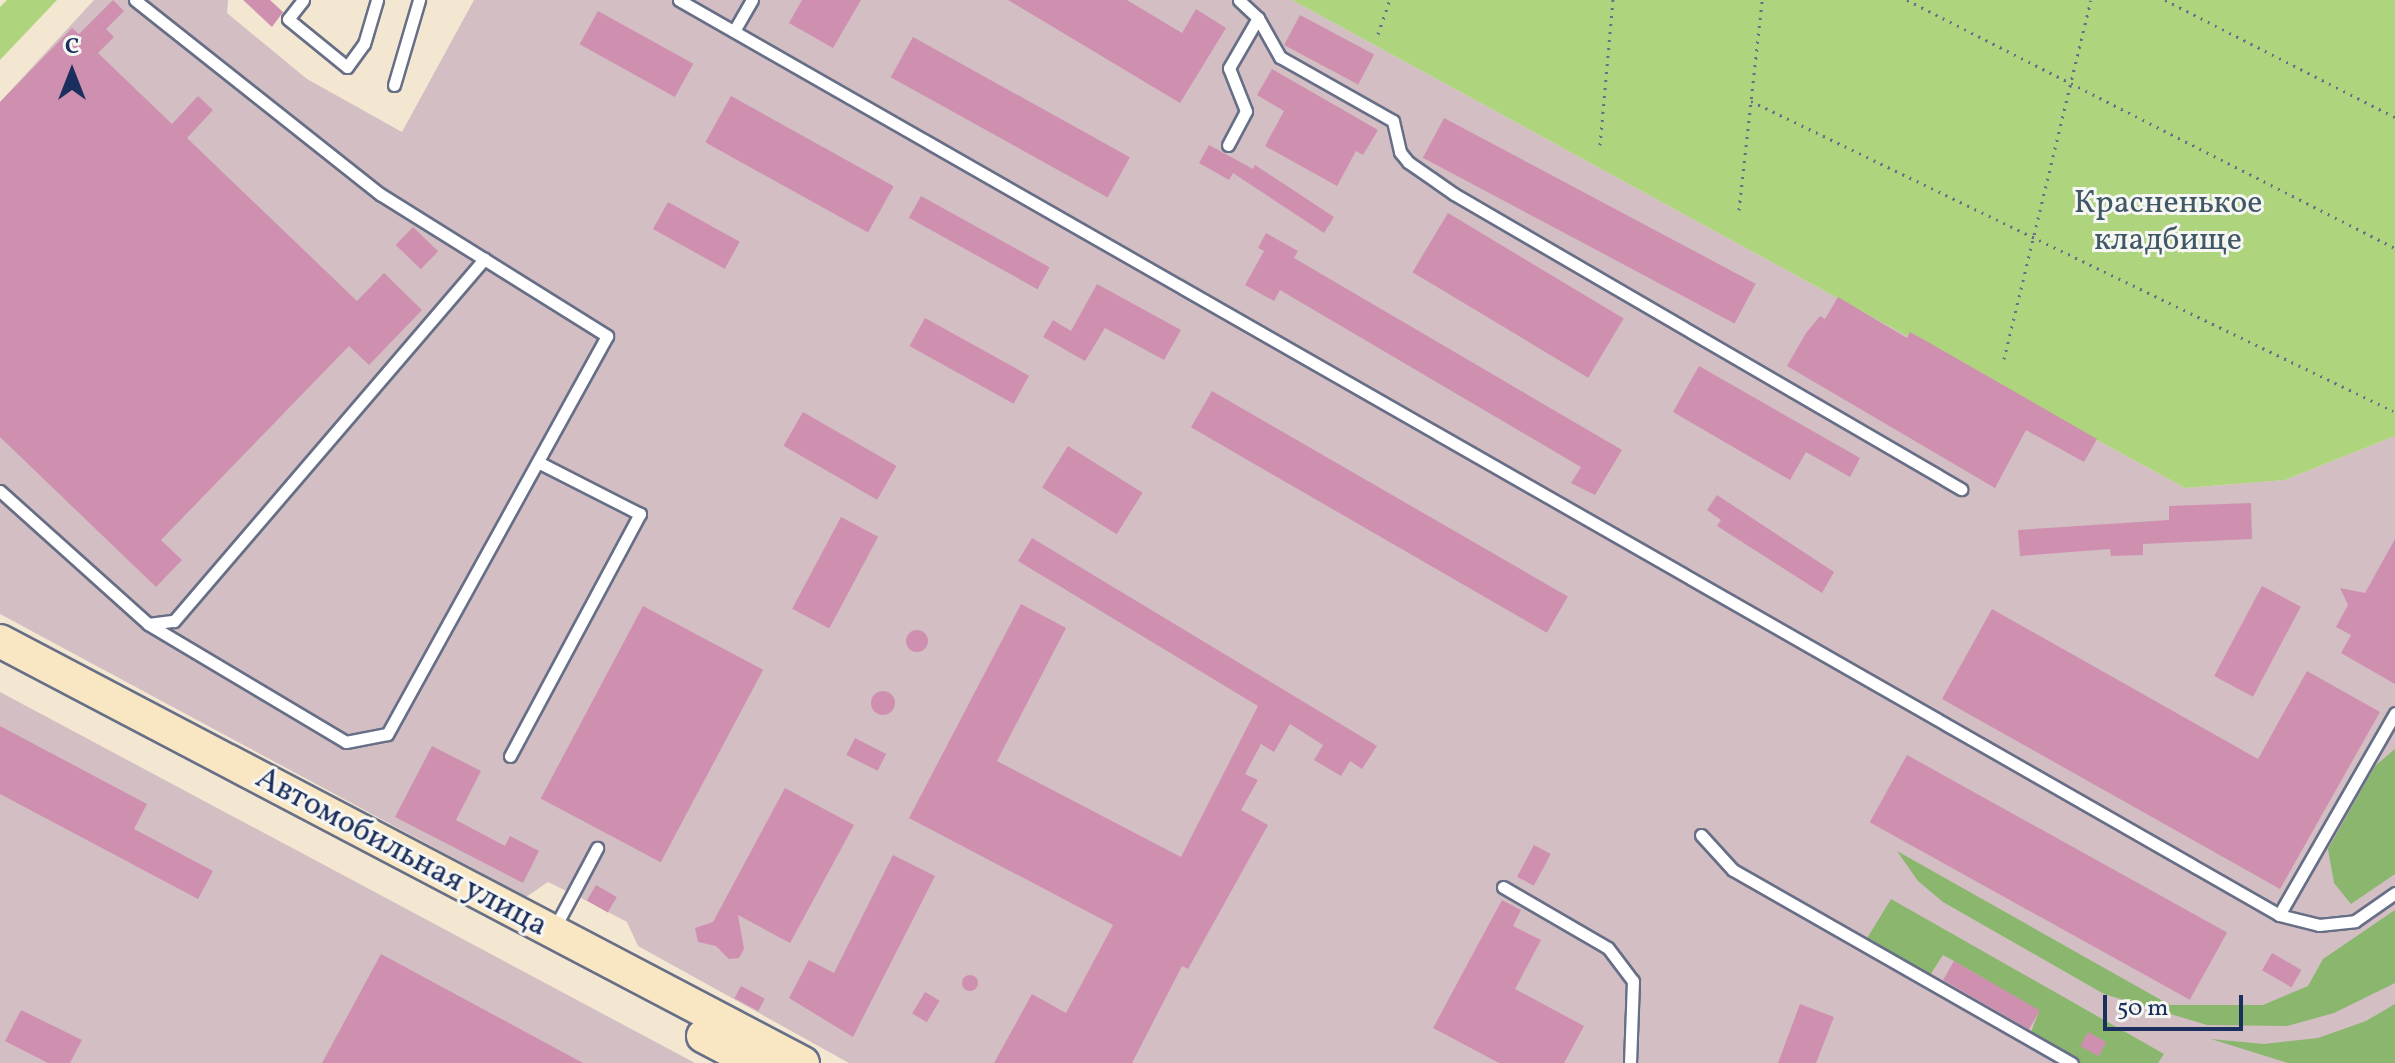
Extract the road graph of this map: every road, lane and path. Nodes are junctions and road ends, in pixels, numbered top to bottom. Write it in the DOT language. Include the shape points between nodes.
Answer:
graph roads {
  1 [pos="135,0"];
  2 [pos="303,0"];
  3 [pos="377,0"];
  4 [pos="419,0"];
  5 [pos="679,0"];
  6 [pos="752,0"];
  7 [pos="1239,0"];
  8 [pos="1390,0"];
  9 [pos="1613,0"];
  10 [pos="1762,0"];
  11 [pos="1907,0"];
  12 [pos="2091,0"];
  13 [pos="2165,0"];
  14 [pos="1258,18"];
  15 [pos="734,31"];
  16 [pos="1378,34"];
  17 [pos="2070,83"];
  18 [pos="394,85"];
  19 [pos="1751,101"];
  20 [pos="2395,117"];
  21 [pos="1228,145"];
  22 [pos="1600,145"];
  23 [pos="1739,210"];
  24 [pos="2033,238"];
  25 [pos="2395,248"];
  26 [pos="484,259"];
  27 [pos="2004,359"];
  28 [pos="2393,411"];
  29 [pos="538,462"];
  30 [pos="1961,489"];
  31 [pos="0,491"];
  32 [pos="148,624"];
  33 [pos="0,641"];
  34 [pos="0,663"];
  35 [pos="2395,713"];
  36 [pos="510,756"];
  37 [pos="1701,835"];
  38 [pos="597,848"];
  39 [pos="1503,887"];
  40 [pos="2395,893"];
  41 [pos="2279,915"];
  42 [pos="552,933"];
  43 [pos="754,1063"];
  44 [pos="803,1063"];
  45 [pos="1630,1063"];
  46 [pos="2072,1063"];
  1 -- 26 [label="lane" via="380,194"];
  2 -- 3 [label="lane" via="288,19 347,67 364,44"];
  4 -- 18 [label="lane"];
  5 -- 15 [label="lane"];
  6 -- 15 [label="lane"];
  7 -- 14 [label="lane"];
  8 -- 16 [label="path"];
  9 -- 22 [label="path"];
  10 -- 19 [label="path"];
  11 -- 17 [label="path"];
  12 -- 17 [label="path"];
  13 -- 20 [label="path"];
  14 -- 21 [label="lane" via="1229,68 1246,111"];
  14 -- 30 [label="lane" via="1280,57 1393,121 1400,152 1408,162 1454,194"];
  15 -- 41 [label="lane"];
  17 -- 24 [label="path"];
  17 -- 25 [label="path"];
  19 -- 23 [label="path"];
  19 -- 24 [label="path"];
  24 -- 27 [label="path"];
  24 -- 28 [label="path"];
  26 -- 29 [label="lane" via="607,336"];
  26 -- 32 [label="lane" via="174,621"];
  29 -- 32 [label="lane" via="387,734 346,742"];
  29 -- 36 [label="lane" via="640,514"];
  31 -- 32 [label="lane"];
  33 -- 42 [label="main road, Автомобильная улица"];
  34 -- 43 [label="main road, Автомобильная улица"];
  35 -- 41 [label="lane"];
  37 -- 46 [label="lane" via="1733,870"];
  38 -- 42 [label="lane"];
  39 -- 45 [label="lane" via="1608,948 1633,981"];
  40 -- 41 [label="lane" via="2355,921 2319,925"];
  42 -- 44 [label="main road, Автомобильная улица"];
}
